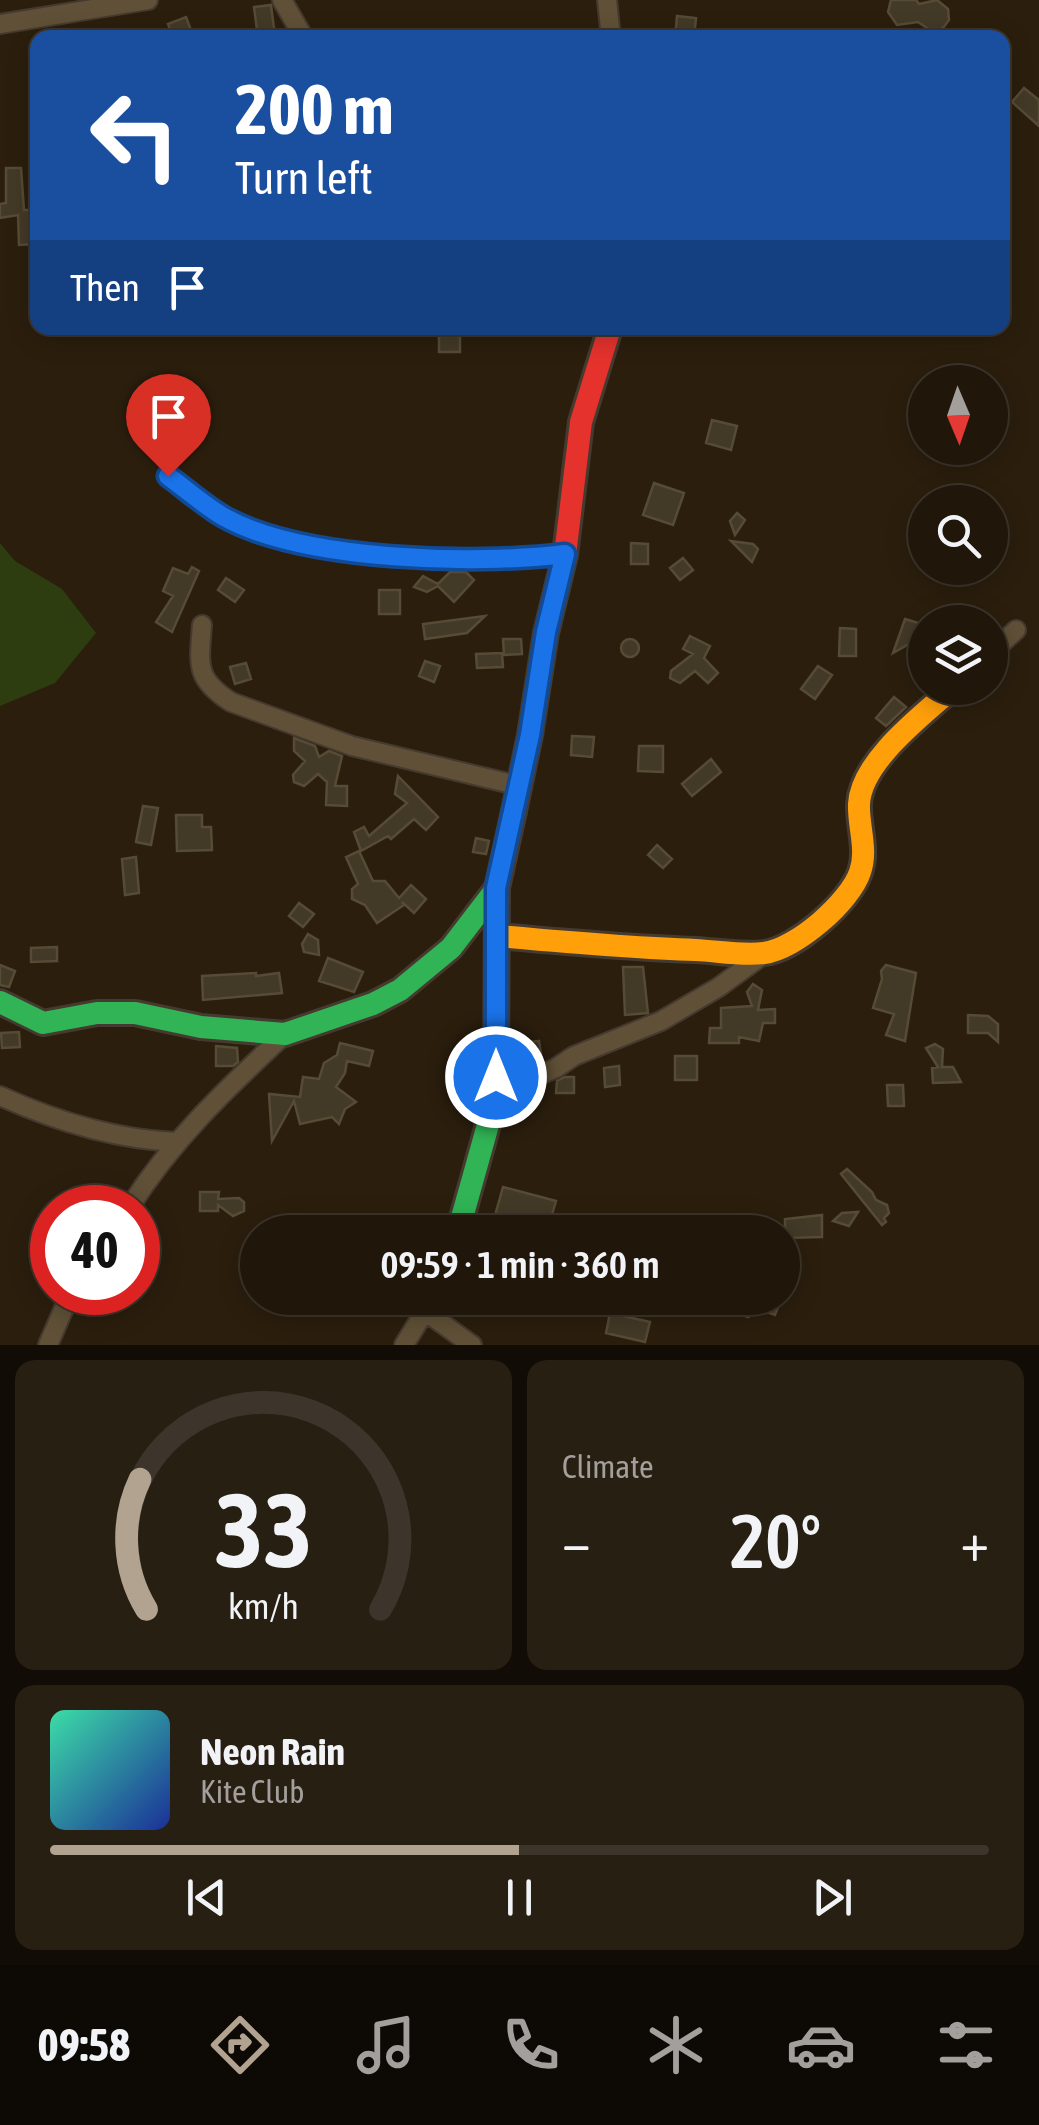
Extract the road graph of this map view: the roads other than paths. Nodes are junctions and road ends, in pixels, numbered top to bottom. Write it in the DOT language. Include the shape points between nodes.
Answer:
graph roads {
  1 [pos="148,0"];
  2 [pos="282,0"];
  3 [pos="607,0"];
  4 [pos="0,24"];
  5 [pos="299,30"];
  6 [pos="610,30"];
  7 [pos="608,335"];
  8 [pos="168,476"];
  9 [pos="565,554"];
  10 [pos="202,624"];
  11 [pos="1016,630"];
  12 [pos="1008,637"];
  13 [pos="937,705"];
  14 [pos="520,786"];
  15 [pos="496,888"];
  16 [pos="498,936"];
  17 [pos="765,953"];
  18 [pos="0,1002"];
  19 [pos="285,1034"];
  20 [pos="494,1094"];
  21 [pos="0,1096"];
  22 [pos="175,1142"];
  23 [pos="145,1185"];
  24 [pos="462,1215"];
  25 [pos="61,1315"];
  26 [pos="423,1315"];
  27 [pos="440,1315"];
  28 [pos="48,1345"];
  29 [pos="404,1345"];
  30 [pos="472,1345"];
  1 -- 4 [label="street"];
  2 -- 5 [label="street"];
  3 -- 6 [label="street"];
  7 -- 9 [label="street" via="580,422"];
  8 -- 9 [label="street" via="225,518 296,541 442,559"];
  9 -- 14 [label="street"];
  10 -- 14 [label="street" via="203,679 232,702 352,746"];
  11 -- 12 [label="street"];
  13 -- 17 [label="street" via="863,785 858,883 799,937"];
  14 -- 15 [label="street"];
  15 -- 16 [label="street"];
  15 -- 19 [label="street" via="450,948 400,990"];
  16 -- 17 [label="street"];
  16 -- 20 [label="street"];
  17 -- 20 [label="street" via="662,1020"];
  18 -- 19 [label="street" via="43,1023 135,1013"];
  19 -- 22 [label="street"];
  20 -- 24 [label="street"];
  21 -- 22 [label="street" via="94,1130"];
  22 -- 23 [label="street"];
  25 -- 28 [label="street"];
  26 -- 29 [label="street"];
  27 -- 30 [label="street"];
}
